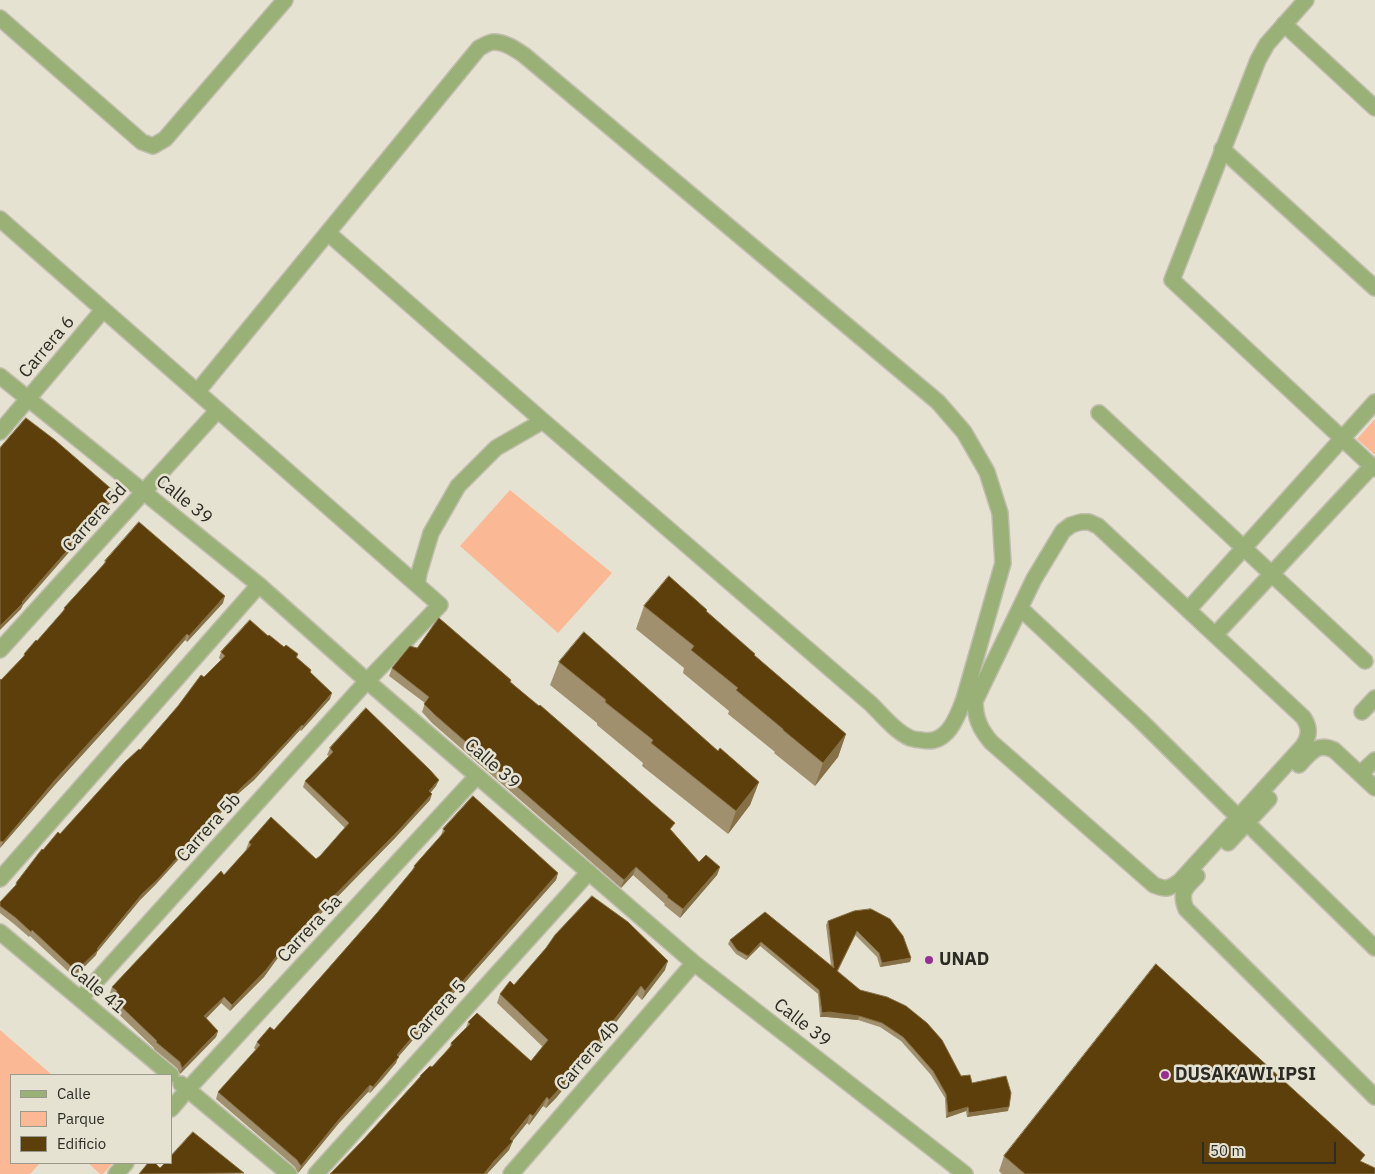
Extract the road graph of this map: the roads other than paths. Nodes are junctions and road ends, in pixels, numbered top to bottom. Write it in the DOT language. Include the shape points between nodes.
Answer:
graph roads {
  1 [pos="285,0"];
  2 [pos="1306,0"];
  3 [pos="0,18"];
  4 [pos="1284,24"];
  5 [pos="1375,108"];
  6 [pos="1222,149"];
  7 [pos="0,219"];
  8 [pos="328,233"];
  9 [pos="1375,288"];
  10 [pos="103,310"];
  11 [pos="0,376"];
  12 [pos="197,392"];
  13 [pos="28,399"];
  14 [pos="1375,402"];
  15 [pos="218,410"];
  16 [pos="1099,413"];
  17 [pos="543,421"];
  18 [pos="0,432"];
  19 [pos="1342,438"];
  20 [pos="1373,468"];
  21 [pos="144,492"];
  22 [pos="1244,548"];
  23 [pos="1271,573"];
  24 [pos="259,585"];
  25 [pos="417,585"];
  26 [pos="1020,608"];
  27 [pos="1188,610"];
  28 [pos="1215,635"];
  29 [pos="0,650"];
  30 [pos="1365,661"];
  31 [pos="367,681"];
  32 [pos="1375,698"];
  33 [pos="1362,712"];
  34 [pos="1375,760"];
  35 [pos="1360,774"];
  36 [pos="477,776"];
  37 [pos="1375,788"];
  38 [pos="1243,820"];
  39 [pos="589,872"];
  40 [pos="0,879"];
  41 [pos="0,932"];
  42 [pos="1375,948"];
  43 [pos="694,963"];
  44 [pos="80,999"];
  45 [pos="170,1074"];
  46 [pos="172,1076"];
  47 [pos="188,1089"];
  48 [pos="1375,1097"];
  49 [pos="172,1108"];
  50 [pos="125,1164"];
  51 [pos="116,1174"];
  52 [pos="289,1174"];
  53 [pos="316,1174"];
  54 [pos="511,1174"];
  55 [pos="965,1174"];
  1 -- 3 [label="street" via="165,139 153,146 142,142"];
  2 -- 4 [label="street"];
  4 -- 5 [label="street"];
  4 -- 6 [label="street" via="1258,60"];
  6 -- 9 [label="street"];
  6 -- 19 [label="street" via="1172,280"];
  7 -- 10 [label="street"];
  8 -- 12 [label="street"];
  8 -- 17 [label="street"];
  8 -- 17 [label="street" via="479,48 493,42 512,47 524,55 938,402 964,432 987,472 1000,513 1003,563 964,699 946,734 927,742 910,738 896,728"];
  10 -- 12 [label="street"];
  10 -- 13 [label="street, Carrera 6"];
  11 -- 13 [label="street, Calle 39"];
  12 -- 15 [label="street"];
  13 -- 18 [label="street, Carrera 6"];
  13 -- 21 [label="street, Calle 39"];
  14 -- 19 [label="street"];
  15 -- 21 [label="street, Carrera 5d"];
  15 -- 25 [label="street"];
  16 -- 22 [label="street"];
  17 -- 25 [label="street" via="496,448 458,486 431,533"];
  19 -- 20 [label="street"];
  19 -- 22 [label="street"];
  20 -- 23 [label="street"];
  21 -- 24 [label="street, Calle 39"];
  21 -- 29 [label="street, Carrera 5d"];
  22 -- 23 [label="street"];
  22 -- 27 [label="street"];
  23 -- 28 [label="street"];
  23 -- 30 [label="street"];
  24 -- 31 [label="street, Calle 39"];
  24 -- 40 [label="street"];
  25 -- 31 [label="street, Carrera 5b" via="440,605"];
  26 -- 27 [label="street" via="1063,531 1070,525 1089,522 1098,526"];
  26 -- 38 [label="street"];
  26 -- 38 [label="street" via="975,701 978,721 991,742 1154,885 1164,889 1180,881"];
  27 -- 28 [label="street"];
  28 -- 38 [label="street" via="1308,724 1309,734 1303,746"];
  31 -- 36 [label="street, Calle 39"];
  31 -- 44 [label="street, Carrera 5b"];
  32 -- 33 [label="street"];
  34 -- 35 [label="street"];
  35 -- 37 [label="street"];
  35 -- 38 [label="street" via="1334,750 1327,747 1313,750"];
  36 -- 39 [label="street, Calle 39"];
  36 -- 47 [label="street, Carrera 5a"];
  38 -- 42 [label="street"];
  38 -- 48 [label="street" via="1184,891 1182,899 1186,909"];
  39 -- 43 [label="street, Calle 39"];
  39 -- 53 [label="street, Carrera 5"];
  41 -- 44 [label="street, Calle 41"];
  43 -- 54 [label="street, Carrera 4b"];
  43 -- 55 [label="street, Calle 39"];
  44 -- 45 [label="street, Calle 41"];
  46 -- 47 [label="street, Calle 41"];
  47 -- 49 [label="street, Carrera 5a"];
  47 -- 52 [label="street, Calle 41"];
  50 -- 51 [label="street"];
}
